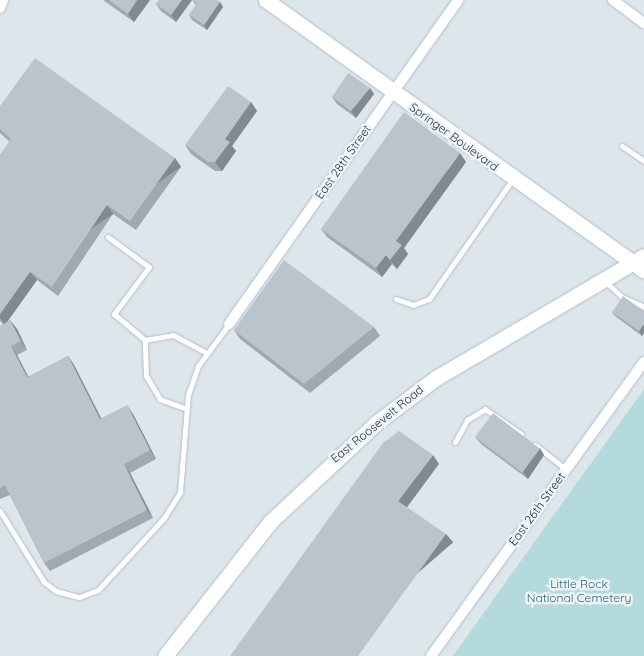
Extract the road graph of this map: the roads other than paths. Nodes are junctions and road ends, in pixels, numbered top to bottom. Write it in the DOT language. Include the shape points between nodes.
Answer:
graph roads {
  1 [pos="3,0"];
  2 [pos="266,0"];
  3 [pos="458,0"];
  4 [pos="613,0"];
  5 [pos="0,8"];
  6 [pos="644,23"];
  7 [pos="392,91"];
  8 [pos="622,146"];
  9 [pos="644,161"];
  10 [pos="512,180"];
  11 [pos="108,237"];
  12 [pos="640,264"];
  13 [pos="604,280"];
  14 [pos="396,299"];
  15 [pos="644,307"];
  16 [pos="228,324"];
  17 [pos="145,340"];
  18 [pos="207,353"];
  19 [pos="644,362"];
  20 [pos="187,410"];
  21 [pos="455,442"];
  22 [pos="566,470"];
  23 [pos="0,511"];
  24 [pos="166,656"];
  25 [pos="431,656"];
  1 -- 5 [label="street"];
  2 -- 7 [label="main road, Springer Boulevard"];
  3 -- 7 [label="street, East 28th Street"];
  4 -- 6 [label="street"];
  7 -- 10 [label="main road, Springer Boulevard"];
  7 -- 16 [label="street, East 28th Street"];
  8 -- 9 [label="lane"];
  10 -- 12 [label="main road, Springer Boulevard"];
  10 -- 14 [label="lane" via="429,299 413,305"];
  11 -- 17 [label="lane" via="149,267 114,314"];
  12 -- 13 [label="main road, East Roosevelt Road"];
  13 -- 15 [label="lane" via="622,297"];
  13 -- 24 [label="main road, East Roosevelt Road" via="436,378 356,440 270,522"];
  16 -- 18 [label="lane"];
  17 -- 18 [label="lane" via="173,335"];
  17 -- 20 [label="lane" via="146,376 160,399"];
  18 -- 20 [label="lane" via="198,366"];
  19 -- 22 [label="street, East 26th Street"];
  20 -- 23 [label="lane" via="180,492 164,518 98,590 79,597 56,591 44,582"];
  21 -- 22 [label="lane" via="467,420 485,409"];
  22 -- 25 [label="street, East 26th Street"];
}
